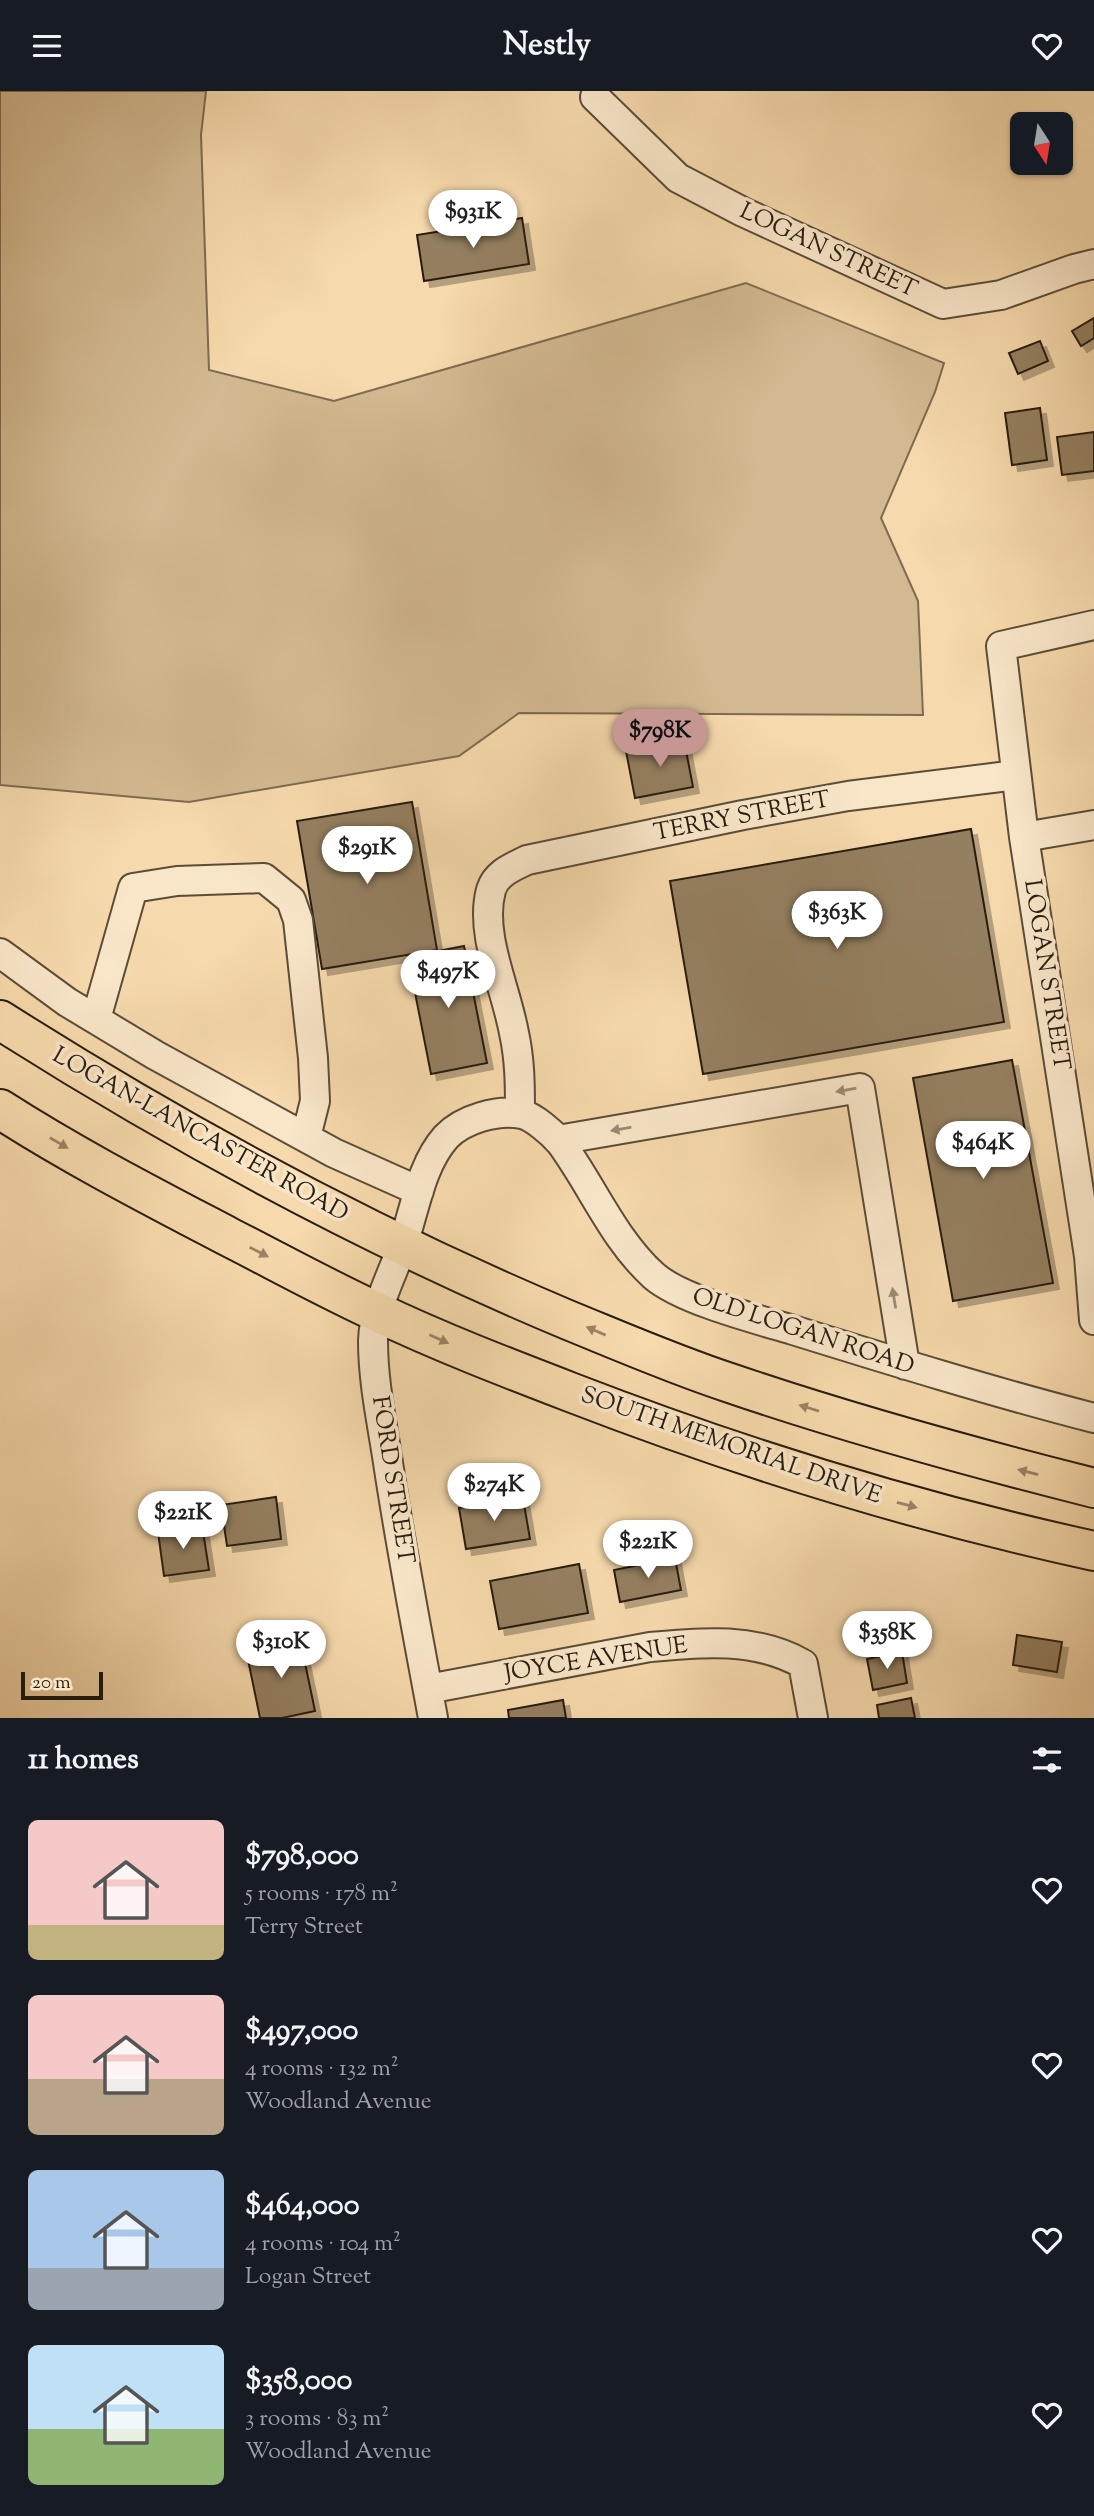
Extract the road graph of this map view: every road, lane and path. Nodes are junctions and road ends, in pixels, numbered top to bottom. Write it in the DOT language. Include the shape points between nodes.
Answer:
graph roads {
  1 [pos="595,97"];
  2 [pos="1094,264"];
  3 [pos="1094,625"];
  4 [pos="1016,775"];
  5 [pos="1094,825"];
  6 [pos="1024,837"];
  7 [pos="0,953"];
  8 [pos="96,1019"];
  9 [pos="0,1020"];
  10 [pos="0,1109"];
  11 [pos="520,1114"];
  12 [pos="306,1137"];
  13 [pos="558,1140"];
  14 [pos="419,1191"];
  15 [pos="402,1245"];
  16 [pos="377,1312"];
  17 [pos="1094,1320"];
  18 [pos="905,1366"];
  19 [pos="1093,1409"];
  20 [pos="1094,1488"];
  21 [pos="1094,1551"];
  22 [pos="428,1689"];
  23 [pos="433,1718"];
  24 [pos="813,1718"];
  1 -- 2 [label="street, LOGAN STREET" via="678,178 943,304 1001,295"];
  3 -- 4 [label="street, LOGAN STREET" via="1001,646"];
  4 -- 6 [label="street, LOGAN STREET"];
  4 -- 11 [label="street, TERRY STREET" via="848,796 743,815 527,860 504,871 492,887 486,921 514,1033"];
  5 -- 6 [label="street"];
  6 -- 17 [label="street, LOGAN STREET" via="1089,1256"];
  7 -- 8 [label="street"];
  8 -- 12 [label="street"];
  8 -- 12 [label="street" via="133,888 177,881 264,878 291,900 298,920 315,1101"];
  9 -- 15 [label="highway, LOGAN-LANCASTER ROAD" via="234,1159"];
  10 -- 16 [label="highway, one-way" via="151,1196"];
  11 -- 13 [label="street, OLD LOGAN ROAD"];
  11 -- 14 [label="street" via="479,1118 447,1136"];
  12 -- 14 [label="street"];
  13 -- 18 [label="street, OLD LOGAN ROAD" via="625,1242 660,1280 724,1309"];
  18 -- 13 [label="street, one-way" via="860,1088"];
  14 -- 15 [label="street, FORD STREET"];
  15 -- 16 [label="street, FORD STREET"];
  20 -- 15 [label="highway, one-way" via="950,1452 729,1383 510,1295"];
  16 -- 21 [label="highway, SOUTH MEMORIAL DRIVE, one-way" via="480,1357 777,1466 901,1504"];
  16 -- 22 [label="street, FORD STREET" via="375,1376"];
  18 -- 19 [label="street, OLD LOGAN ROAD"];
  22 -- 23 [label="street, FORD STREET"];
  22 -- 24 [label="street, JOYCE AVENUE" via="650,1647 758,1646 785,1653 803,1664"];
}
